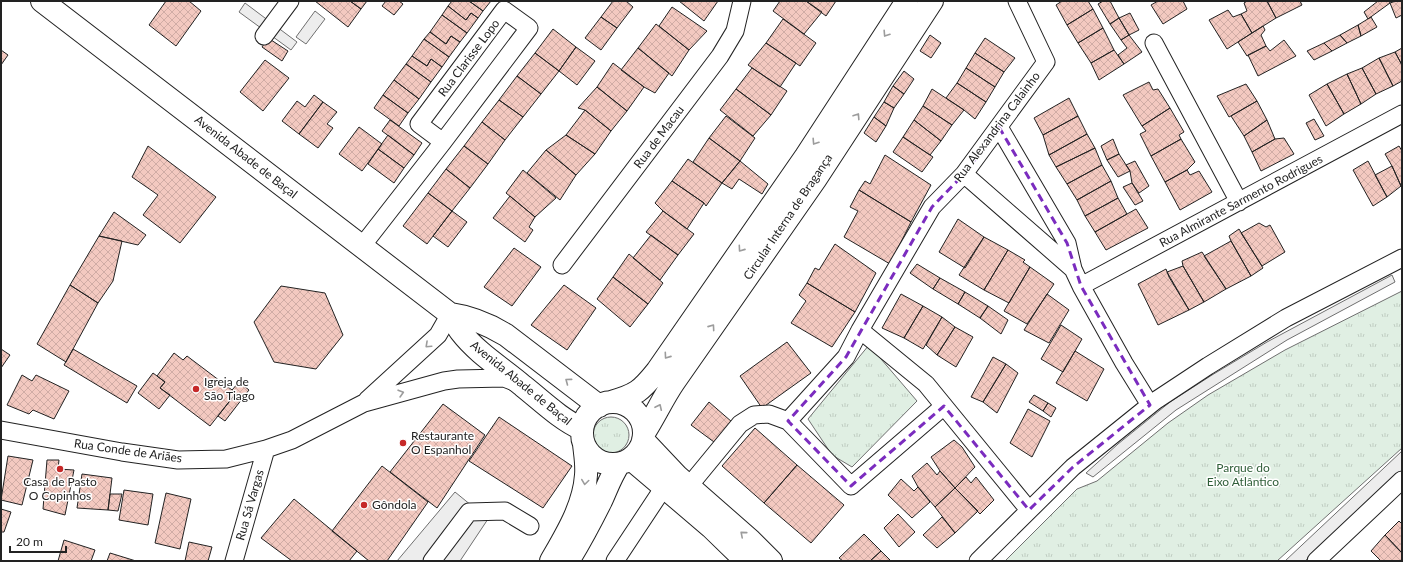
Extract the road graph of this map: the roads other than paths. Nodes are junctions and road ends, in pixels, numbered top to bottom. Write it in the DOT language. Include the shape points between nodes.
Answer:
graph roads {
  1 [pos="42,1"];
  2 [pos="290,1"];
  3 [pos="742,1"];
  4 [pos="907,1"];
  5 [pos="932,1"];
  6 [pos="1018,1"];
  7 [pos="264,36"];
  8 [pos="1154,42"];
  9 [pos="1402,114"];
  10 [pos="999,127"];
  11 [pos="443,142"];
  12 [pos="964,174"];
  13 [pos="1239,202"];
  14 [pos="362,246"];
  15 [pos="1402,258"];
  16 [pos="562,265"];
  17 [pos="1073,269"];
  18 [pos="1081,286"];
  19 [pos="450,314"];
  20 [pos="860,330"];
  21 [pos="522,384"];
  22 [pos="364,403"];
  23 [pos="605,404"];
  24 [pos="1150,405"];
  25 [pos="944,406"];
  26 [pos="788,421"];
  27 [pos="1,430"];
  28 [pos="583,436"];
  29 [pos="644,437"];
  30 [pos="266,449"];
  31 [pos="625,462"];
  32 [pos="1402,480"];
  33 [pos="688,486"];
  34 [pos="664,487"];
  35 [pos="1029,510"];
  36 [pos="530,526"];
  37 [pos="235,561"];
  38 [pos="432,561"];
  39 [pos="551,561"];
  40 [pos="568,561"];
  41 [pos="615,561"];
  42 [pos="746,561"];
  43 [pos="771,561"];
  44 [pos="978,561"];
  45 [pos="1316,561"];
  1 -- 14 [label="main road, Avenida Abade de Baçal"];
  2 -- 7 [label="street"];
  3 -- 16 [label="street, Rua de Macau" via="735,31 720,56"];
  4 -- 23 [label="main road, Circular Interna de Bragança, one-way" via="806,156 657,371 630,397"];
  29 -- 5 [label="main road, Circular Interna de Bragança, one-way" via="664,397 815,180"];
  6 -- 10 [label="street, Rua Alexandrina Calainho" via="1046,62"];
  8 -- 13 [label="street"];
  9 -- 13 [label="street, Rua Almirante Sarmento Rodrigues"];
  10 -- 12 [label="street, Rua Alexandrina Calainho"];
  10 -- 17 [label="street" via="1067,243"];
  11 -- 11 [label="street, Rua Clarisse Lopo" via="529,28 504,10 419,124"];
  11 -- 14 [label="street, Rua Clarisse Lopo"];
  12 -- 17 [label="street"];
  12 -- 20 [label="street, Rua Alexandrina Calainho" via="932,207"];
  13 -- 18 [label="street, Rua Almirante Sarmento Rodrigues"];
  14 -- 19 [label="main road, Avenida Abade de Baçal"];
  15 -- 24 [label="street" via="1286,318"];
  17 -- 18 [label="street"];
  18 -- 24 [label="street"];
  19 -- 21 [label="main road, Avenida Abade de Baçal" via="460,332 472,345"];
  19 -- 22 [label="street, Rua Conde de Ariães, one-way" via="438,335"];
  23 -- 19 [label="main road, Avenida Abade de Baçal, one-way" via="506,334 479,321"];
  20 -- 25 [label="street" via="926,384"];
  20 -- 26 [label="street, Rua Alexandrina Calainho" via="846,357"];
  22 -- 21 [label="street, Rua Conde de Ariães, one-way" via="458,378 504,378"];
  21 -- 28 [label="main road, Avenida Abade de Baçal"];
  22 -- 30 [label="street, Rua Conde de Ariães" via="292,440"];
  23 -- 28 [label="main road, Avenida Abade de Baçal" via="588,415"];
  23 -- 29 [label="main road, Avenida Abade de Baçal" via="619,403 634,411 640,417"];
  24 -- 35 [label="street" via="1073,467"];
  25 -- 26 [label="street" via="851,486"];
  25 -- 35 [label="street"];
  26 -- 33 [label="street" via="769,414 754,415 740,424"];
  27 -- 30 [label="street, Rua Conde de Ariães" via="178,460 226,459"];
  28 -- 31 [label="main road, Avenida Abade de Baçal" via="587,450 597,460 611,464"];
  28 -- 39 [label="main road, one-way" via="586,474 584,490 571,525"];
  29 -- 31 [label="main road" via="641,448"];
  29 -- 33 [label="main road, Avenida Abade de Baçal"];
  30 -- 37 [label="street, Rua Sá Vargas"];
  31 -- 34 [label="main road"];
  31 -- 40 [label="main road" via="613,473 599,505"];
  32 -- 45 [label="street"];
  43 -- 33 [label="main road, Avenida Abade de Baçal, one-way"];
  34 -- 41 [label="street"];
  34 -- 42 [label="main road"];
  35 -- 44 [label="street"];
  36 -- 38 [label="street" via="504,511 469,512"];
}
